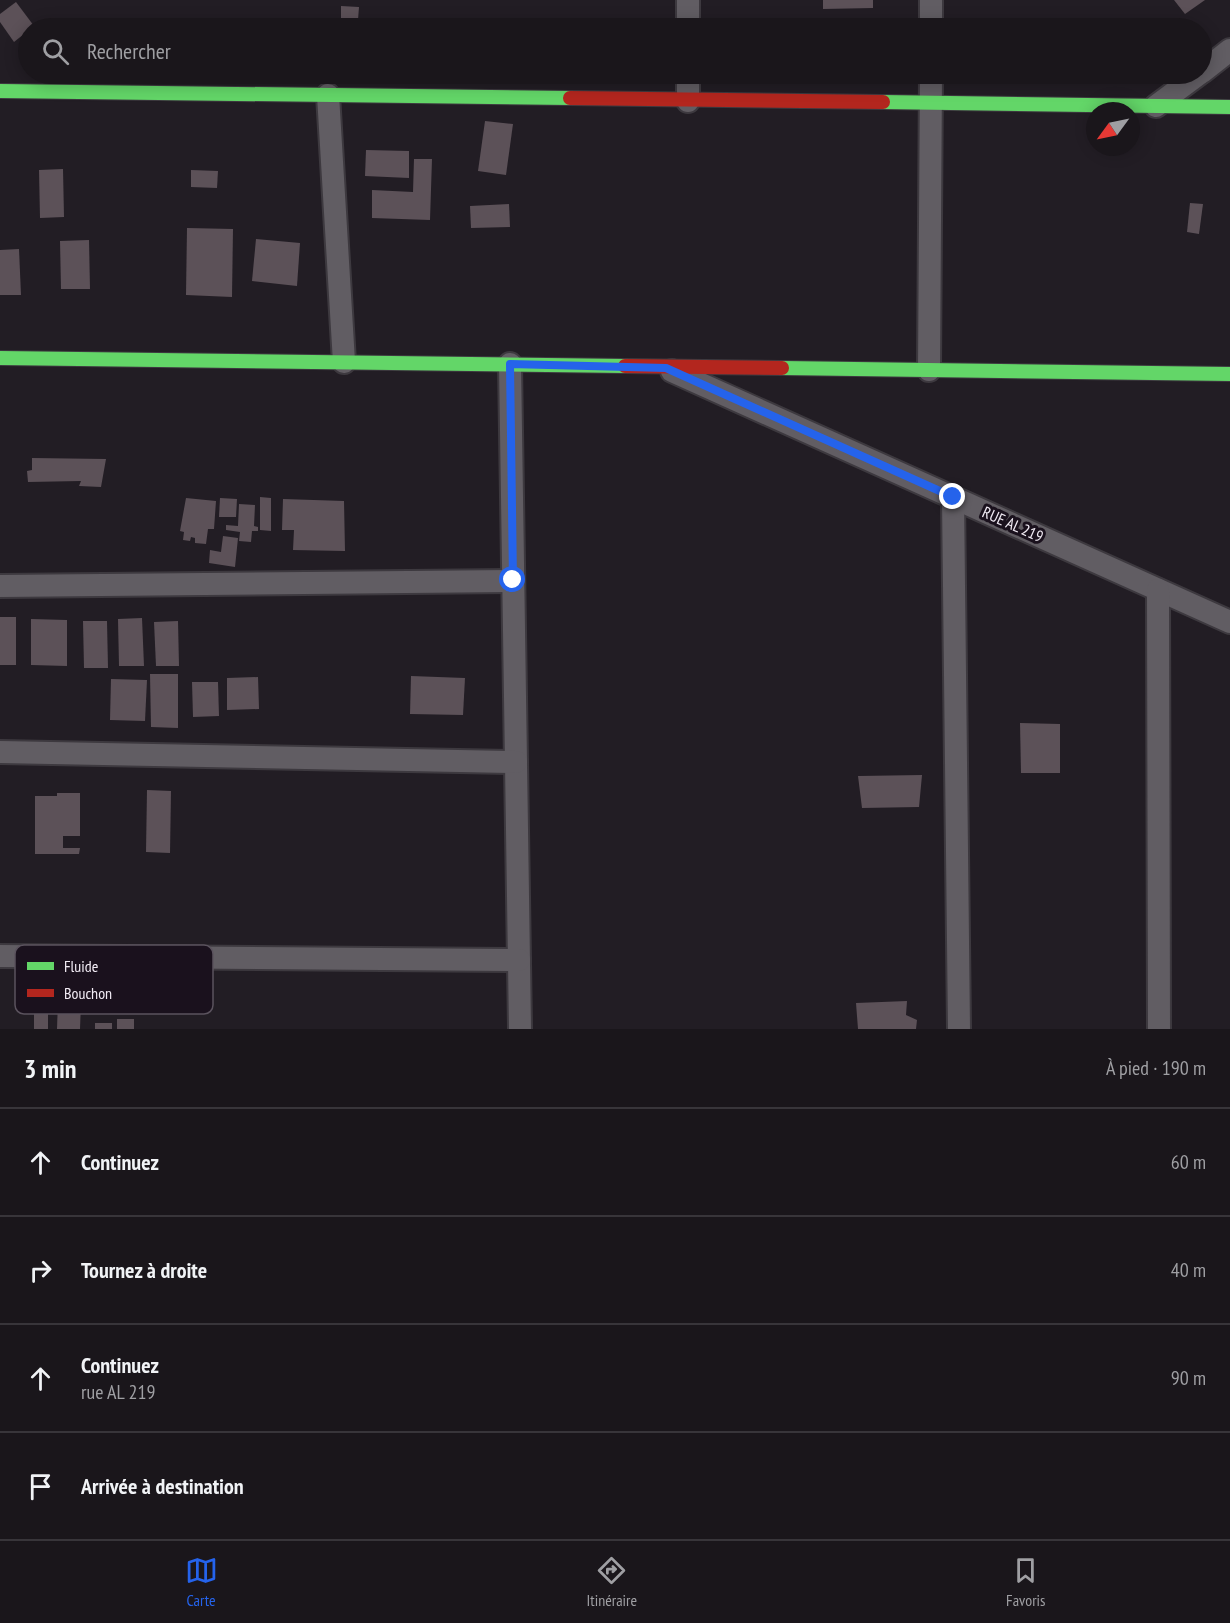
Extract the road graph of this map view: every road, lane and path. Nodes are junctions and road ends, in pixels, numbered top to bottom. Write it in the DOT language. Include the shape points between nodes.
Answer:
graph roads {
  1 [pos="688,0"];
  2 [pos="931,0"];
  3 [pos="688,18"];
  4 [pos="931,18"];
  5 [pos="1230,50"];
  6 [pos="1212,64"];
  7 [pos="688,84"];
  8 [pos="931,84"];
  9 [pos="1185,84"];
  10 [pos="0,91"];
  11 [pos="328,95"];
  12 [pos="688,101"];
  13 [pos="931,105"];
  14 [pos="1156,106"];
  15 [pos="1230,107"];
  16 [pos="0,358"];
  17 [pos="344,362"];
  18 [pos="510,364"];
  19 [pos="666,368"];
  20 [pos="929,370"];
  21 [pos="1230,374"];
  22 [pos="953,497"];
  23 [pos="513,580"];
  24 [pos="0,586"];
  25 [pos="1158,590"];
  26 [pos="1230,622"];
  27 [pos="0,752"];
  28 [pos="516,762"];
  29 [pos="0,956"];
  30 [pos="15,956"];
  31 [pos="213,958"];
  32 [pos="519,960"];
  33 [pos="520,1029"];
  34 [pos="958,1029"];
  35 [pos="1159,1029"];
  1 -- 3 [label="street"];
  2 -- 4 [label="street"];
  5 -- 6 [label="street"];
  7 -- 12 [label="street"];
  8 -- 13 [label="street"];
  9 -- 14 [label="street"];
  10 -- 11 [label="street"];
  11 -- 12 [label="street"];
  11 -- 17 [label="street"];
  12 -- 13 [label="street"];
  13 -- 14 [label="street"];
  13 -- 20 [label="street"];
  14 -- 15 [label="street"];
  16 -- 17 [label="street"];
  17 -- 18 [label="street"];
  18 -- 19 [label="street"];
  18 -- 23 [label="street"];
  19 -- 20 [label="street"];
  19 -- 22 [label="street, RUE AL 219"];
  20 -- 21 [label="street"];
  22 -- 25 [label="street, RUE AL 219"];
  22 -- 34 [label="street"];
  23 -- 24 [label="street"];
  23 -- 28 [label="street"];
  25 -- 26 [label="street, RUE AL 219"];
  25 -- 35 [label="street"];
  27 -- 28 [label="street"];
  28 -- 32 [label="street"];
  29 -- 30 [label="street"];
  31 -- 32 [label="street"];
  32 -- 33 [label="street"];
}
